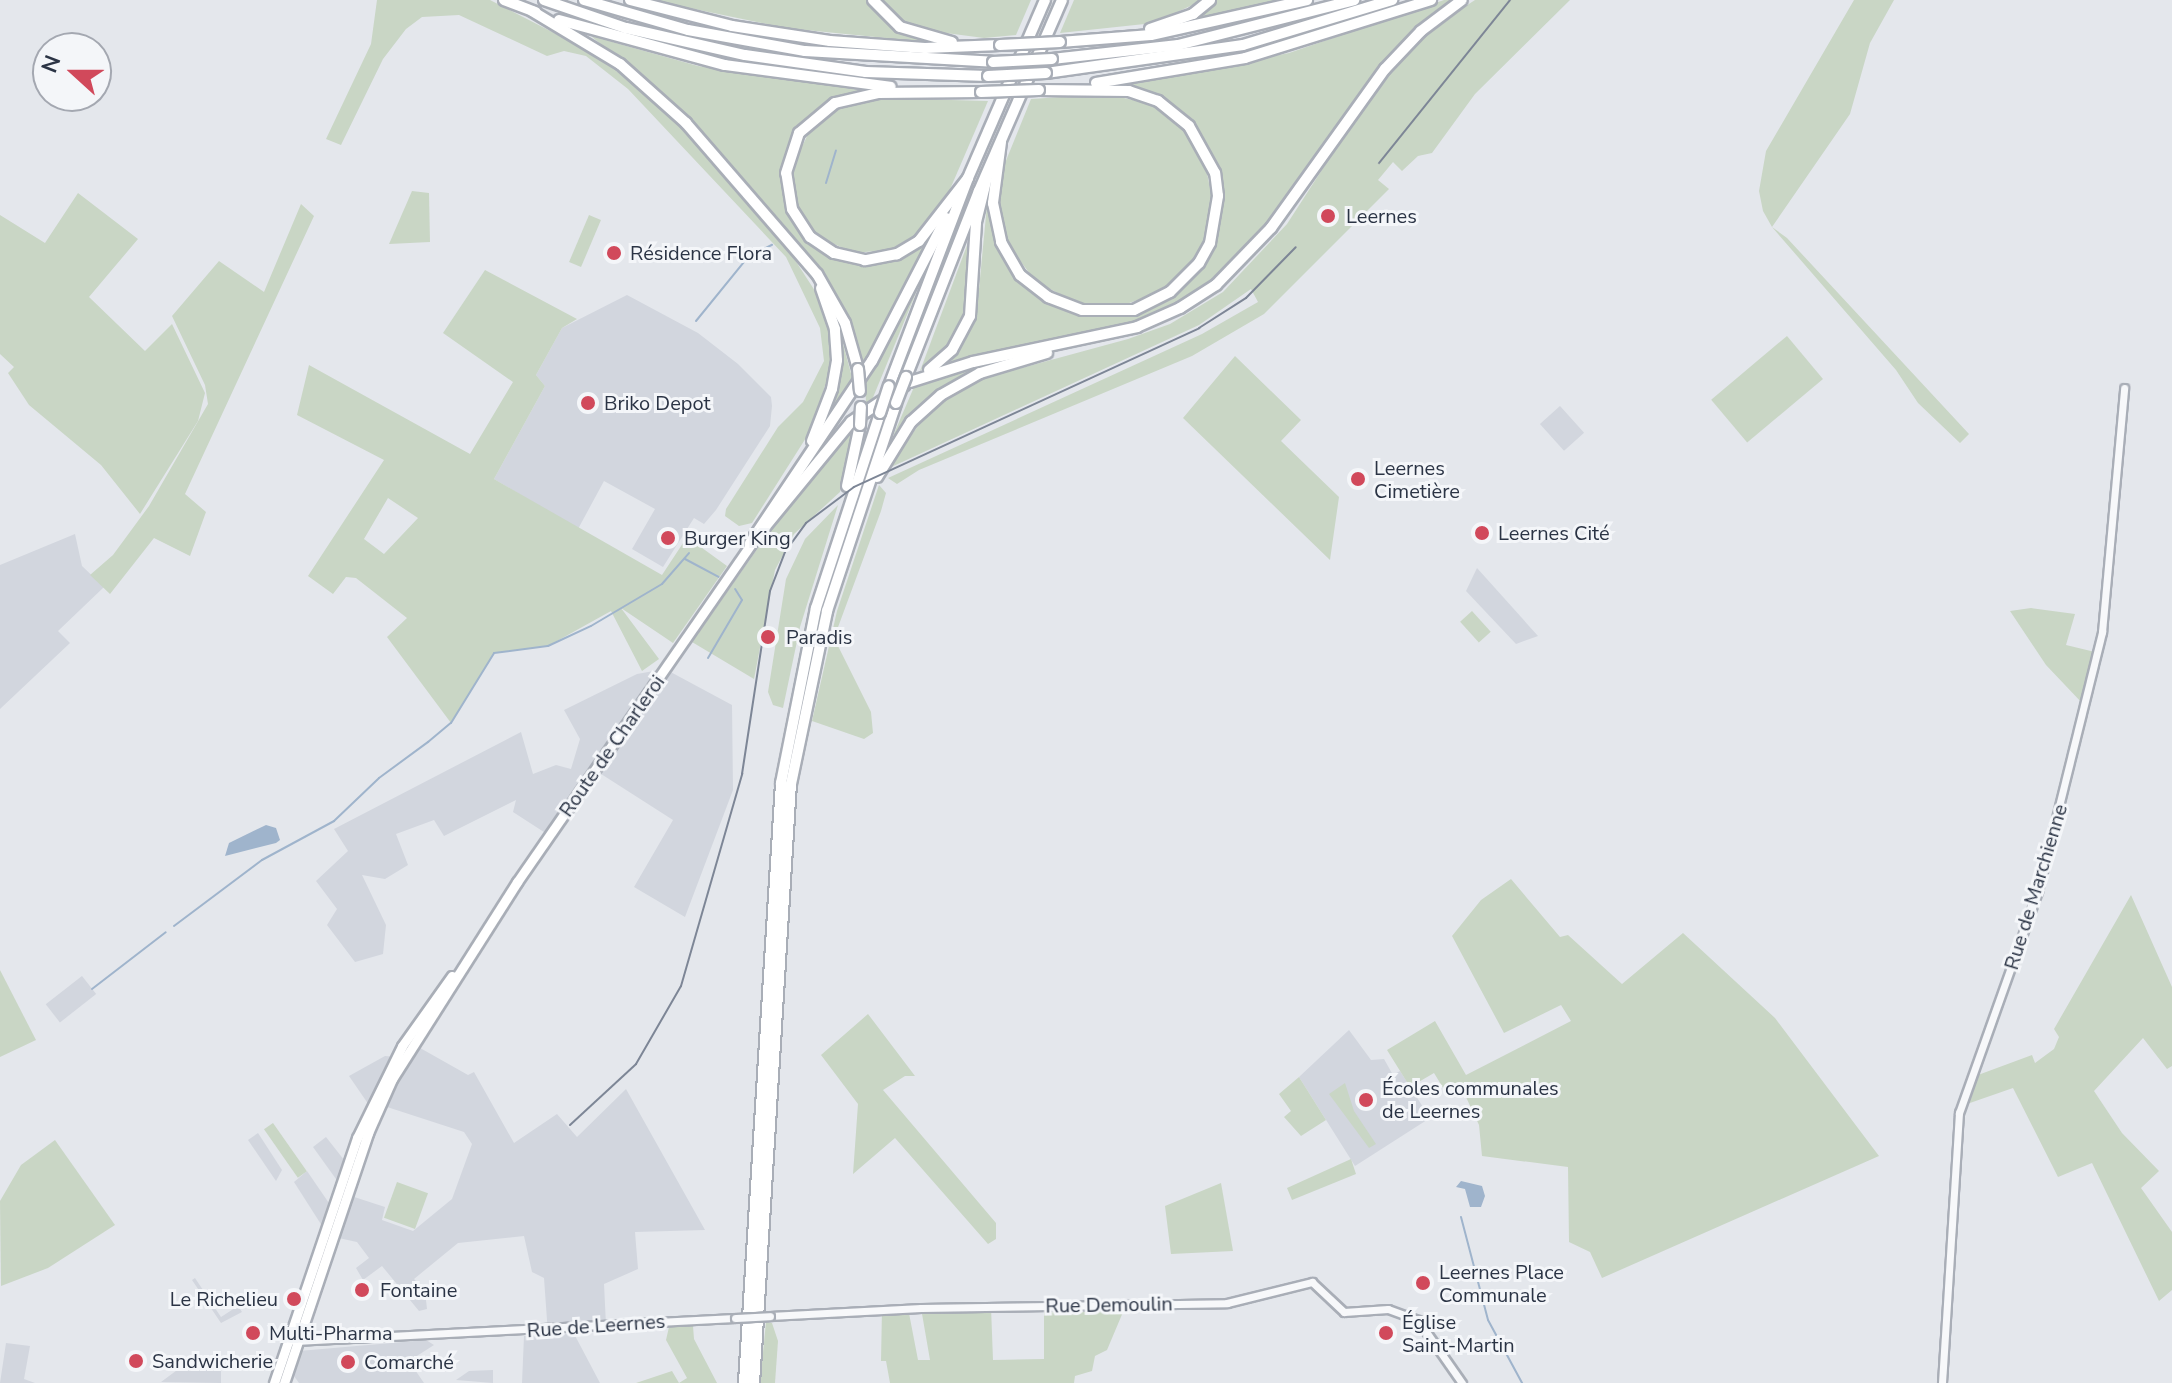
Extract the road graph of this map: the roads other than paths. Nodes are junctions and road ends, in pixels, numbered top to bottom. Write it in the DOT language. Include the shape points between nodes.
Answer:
graph roads {
  1 [pos="504,0"];
  2 [pos="544,0"];
  3 [pos="584,0"];
  4 [pos="630,0"];
  5 [pos="873,0"];
  6 [pos="1037,0"];
  7 [pos="1045,0"];
  8 [pos="1062,0"];
  9 [pos="1210,0"];
  10 [pos="1307,0"];
  11 [pos="1354,0"];
  12 [pos="1392,0"];
  13 [pos="1431,0"];
  14 [pos="1462,0"];
  15 [pos="532,11"];
  16 [pos="1033,28"];
  17 [pos="1125,36"];
  18 [pos="995,46"];
  19 [pos="1079,87"];
  20 [pos="924,91"];
  21 [pos="1001,142"];
  22 [pos="988,173"];
  23 [pos="968,178"];
  24 [pos="956,196"];
  25 [pos="817,274"];
  26 [pos="1082,340"];
  27 [pos="908,379"];
  28 [pos="2124,388"];
  29 [pos="800,466"];
  30 [pos="862,503"];
  31 [pos="845,511"];
  32 [pos="750,545"];
  33 [pos="904,1309"];
  34 [pos="294,1341"];
  35 [pos="274,1383"];
  36 [pos="284,1383"];
  37 [pos="744,1383"];
  38 [pos="754,1383"];
  39 [pos="1462,1383"];
  40 [pos="1942,1383"];
  1 -- 15 [label="highway"];
  2 -- 12 [label="highway, bridge" via="626,28 745,55 866,72 988,76 1046,73 1243,45"];
  3 -- 11 [label="highway, bridge" via="688,30 805,51 993,62 1178,45"];
  4 -- 18 [label="highway" via="732,26 830,41 925,48"];
  5 -- 18 [label="highway" via="911,32 937,41"];
  6 -- 16 [label="highway"];
  7 -- 16 [label="highway"];
  8 -- 21 [label="highway"];
  9 -- 17 [label="highway" via="1172,23"];
  10 -- 17 [label="highway" via="1187,28"];
  13 -- 19 [label="highway" via="1245,58"];
  14 -- 26 [label="highway" via="1421,31 1385,69 1271,228 1234,268 1180,308"];
  15 -- 20 [label="highway" via="725,65"];
  15 -- 25 [label="highway" via="607,55 669,105"];
  16 -- 23 [label="highway"];
  17 -- 18 [label="highway, bridge"];
  19 -- 20 [label="highway, bridge"];
  19 -- 21 [label="highway" via="1129,91 1158,101 1189,126 1215,173 1218,218 1210,243 1199,263 1170,292 1134,310 1098,312 1065,306 1020,275 1001,242 993,203"];
  20 -- 24 [label="highway" via="856,96 816,115 799,133 789,155 789,200 803,229 817,243 865,260 911,247"];
  21 -- 22 [label="highway"];
  22 -- 27 [label="highway"];
  22 -- 27 [label="highway" via="976,222 970,316 941,362"];
  23 -- 24 [label="highway"];
  23 -- 31 [label="highway, bridge"];
  24 -- 29 [label="highway" via="888,335"];
  25 -- 29 [label="highway" via="835,329 836,369 829,400"];
  25 -- 31 [label="highway, bridge" via="845,323 858,369 860,425"];
  26 -- 27 [label="highway"];
  26 -- 30 [label="highway" via="980,373 941,395 900,436"];
  27 -- 30 [label="highway, bridge"];
  27 -- 32 [label="highway" via="842,430"];
  28 -- 40 [label="street, Rue de Marchienne" via="2102,632 2044,869 1959,1113"];
  29 -- 32 [label="highway"];
  30 -- 38 [label="highway" via="815,657 791,784"];
  31 -- 37 [label="highway" via="804,657 776,828"];
  32 -- 34 [label="main road, Route de Charleroi" via="474,948 392,1079"];
  33 -- 34 [label="street, Rue de Leernes, bridge"];
  33 -- 39 [label="street, Rue Demoulin" via="1227,1303 1312,1282 1344,1312 1388,1309 1412,1316 1423,1324"];
  34 -- 35 [label="main road"];
  34 -- 36 [label="main road"];
}
